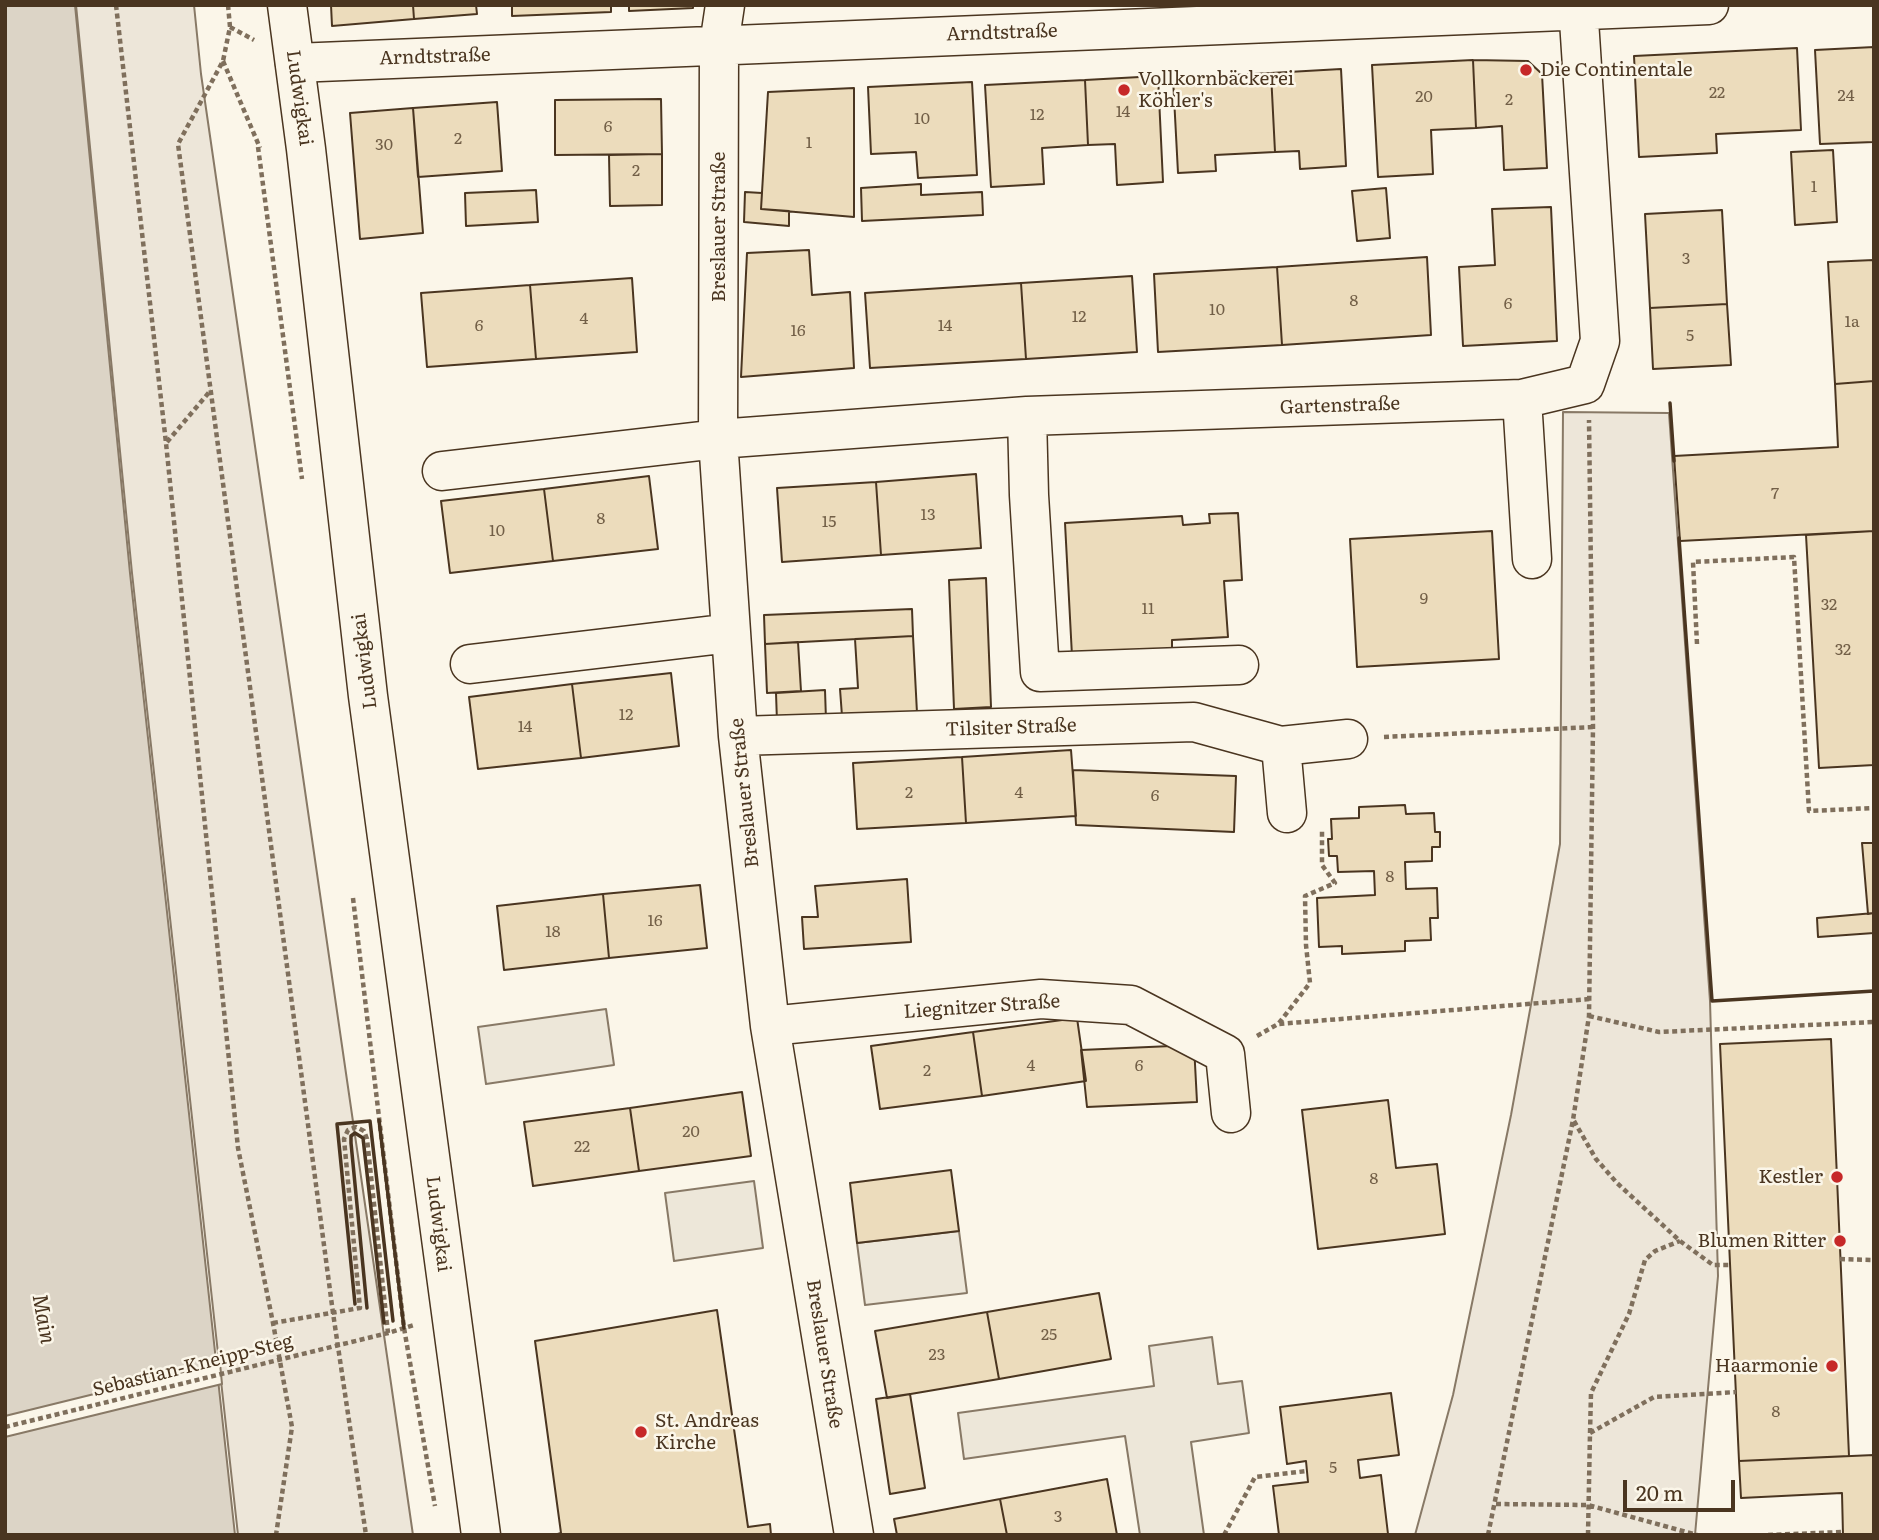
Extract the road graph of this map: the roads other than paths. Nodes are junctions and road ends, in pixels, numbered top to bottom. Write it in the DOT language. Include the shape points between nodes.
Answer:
graph roads {
  1 [pos="287,5"];
  2 [pos="725,5"];
  3 [pos="1691,6"];
  4 [pos="1578,8"];
  5 [pos="719,45"];
  6 [pos="295,63"];
  7 [pos="1522,399"];
  8 [pos="1027,416"];
  9 [pos="718,439"];
  10 [pos="442,471"];
  11 [pos="1532,559"];
  12 [pos="731,633"];
  13 [pos="470,664"];
  14 [pos="1239,665"];
  15 [pos="738,736"];
  16 [pos="1348,739"];
  17 [pos="1281,746"];
  18 [pos="1287,813"];
  19 [pos="770,1026"];
  20 [pos="1231,1113"];
  21 [pos="481,1535"];
  22 [pos="854,1535"];
  1 -- 6 [label="street, Ludwigkai"];
  2 -- 5 [label="street, Breslauer Straße"];
  3 -- 4 [label="street, Arndtstraße"];
  4 -- 5 [label="street, Arndtstraße"];
  4 -- 7 [label="street, Gartenstraße" via="1600,341 1585,384"];
  5 -- 6 [label="street, Arndtstraße"];
  5 -- 9 [label="street, Breslauer Straße"];
  6 -- 21 [label="street, Ludwigkai" via="369,696"];
  7 -- 8 [label="street, Gartenstraße"];
  7 -- 11 [label="street"];
  8 -- 9 [label="street, Gartenstraße"];
  8 -- 14 [label="street" via="1040,672"];
  9 -- 10 [label="street, Gartenstraße"];
  9 -- 12 [label="street, Breslauer Straße"];
  12 -- 13 [label="street"];
  12 -- 15 [label="street, Breslauer Straße"];
  15 -- 17 [label="street, Tilsiter Straße" via="1194,722"];
  15 -- 19 [label="street, Breslauer Straße"];
  16 -- 17 [label="street, Tilsiter Straße"];
  17 -- 18 [label="street"];
  19 -- 20 [label="street, Liegnitzer Straße" via="1028,1000 1131,1005 1226,1054"];
  19 -- 22 [label="street, Breslauer Straße"];
}
